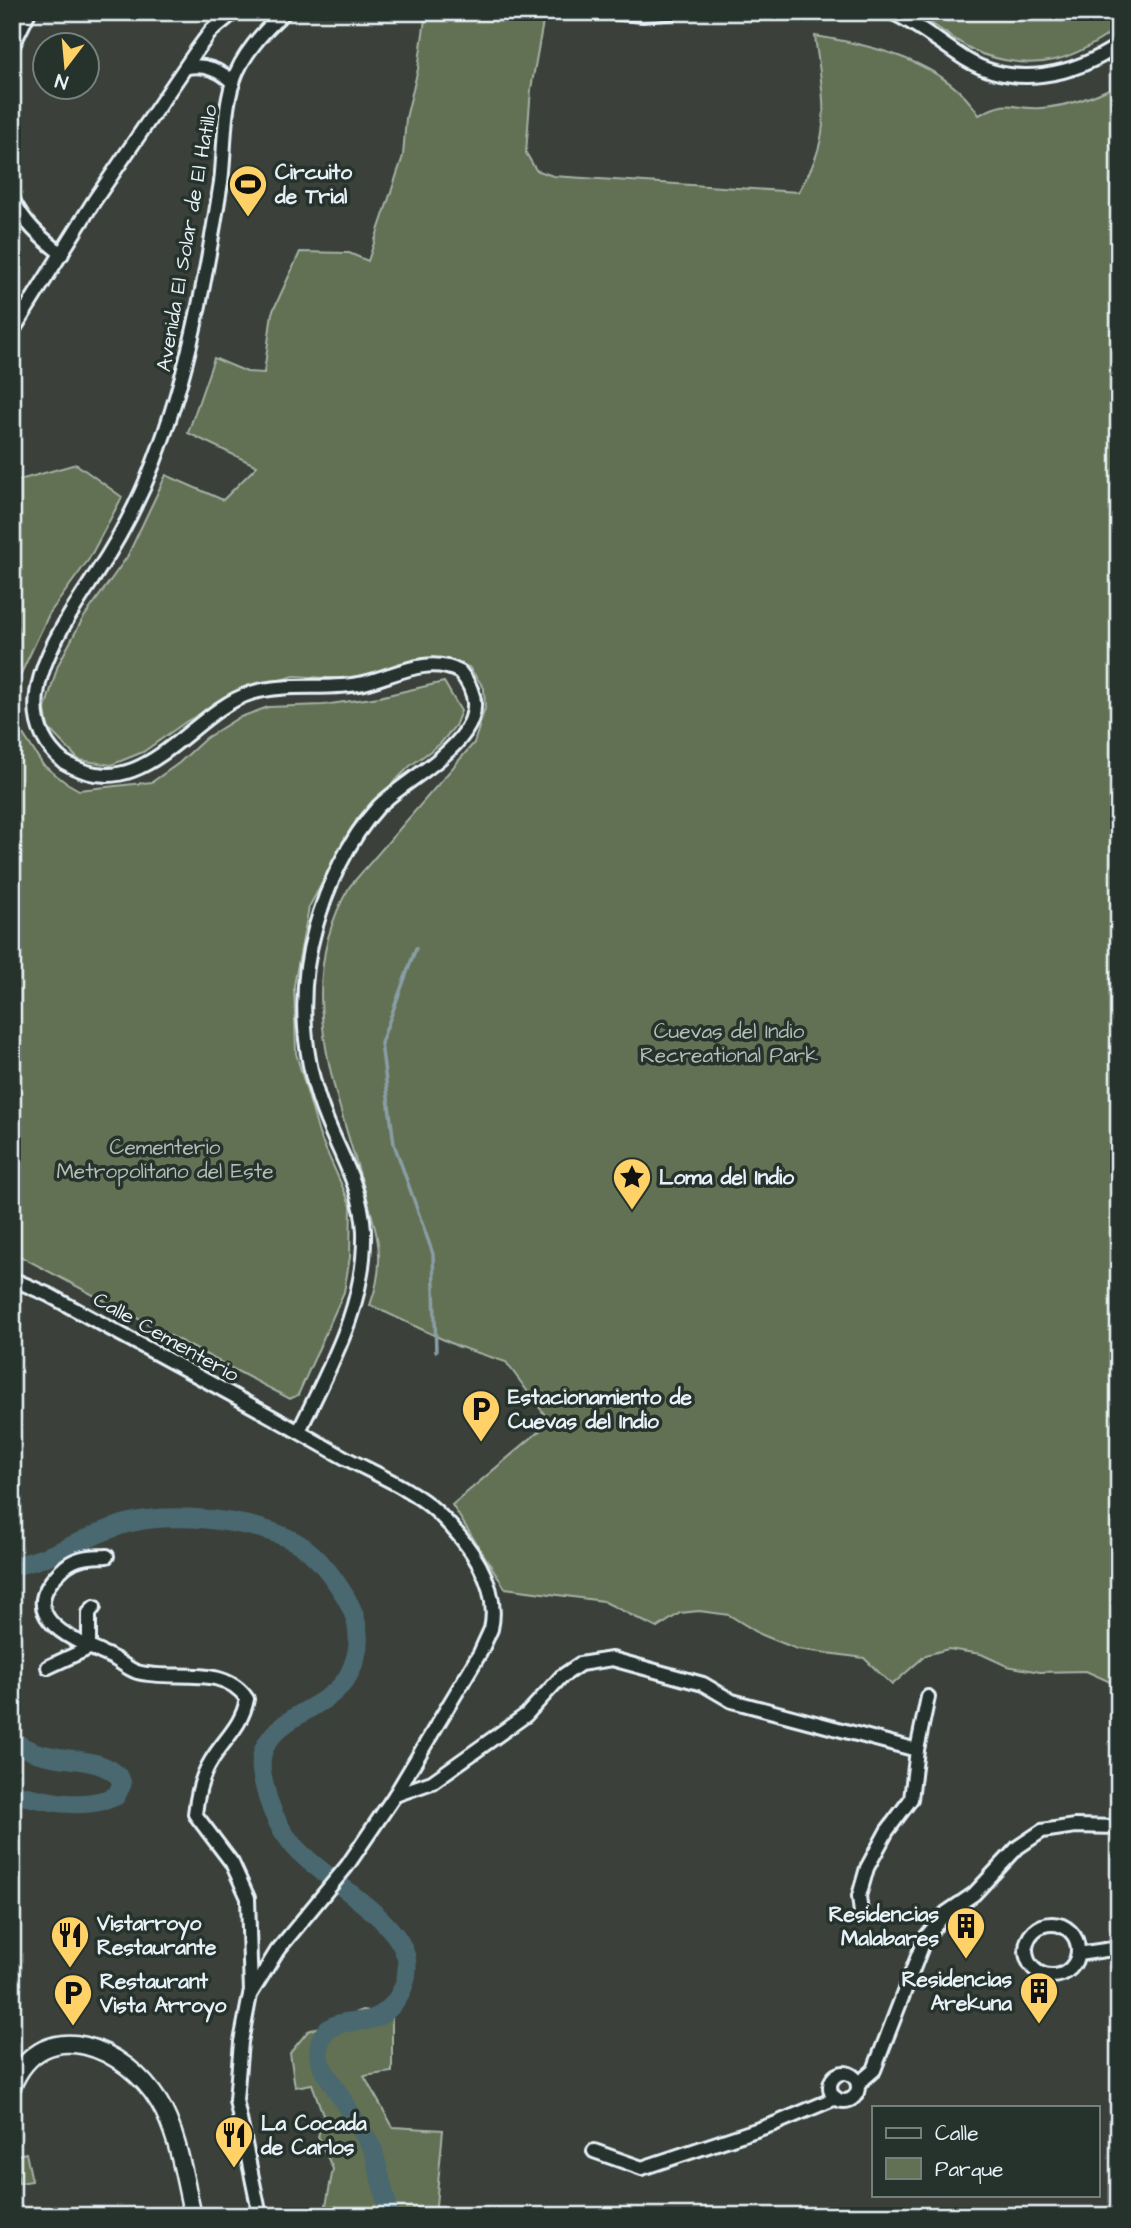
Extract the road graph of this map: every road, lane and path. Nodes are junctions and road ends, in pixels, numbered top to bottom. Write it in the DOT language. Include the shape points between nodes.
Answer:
graph roads {
  1 [pos="29,12"];
  2 [pos="234,12"];
  3 [pos="285,12"];
  4 [pos="609,12"];
  5 [pos="673,12"];
  6 [pos="891,12"];
  7 [pos="1119,45"];
  8 [pos="12,47"];
  9 [pos="187,67"];
  10 [pos="233,83"];
  11 [pos="12,198"];
  12 [pos="61,254"];
  13 [pos="12,332"];
  14 [pos="12,1279"];
  15 [pos="299,1431"];
  16 [pos="107,1556"];
  17 [pos="94,1607"];
  18 [pos="89,1648"];
  19 [pos="48,1667"];
  20 [pos="928,1697"];
  21 [pos="917,1751"];
  22 [pos="396,1795"];
  23 [pos="1119,1827"];
  24 [pos="862,1913"];
  25 [pos="1119,1948"];
  26 [pos="1078,1954"];
  27 [pos="251,1994"];
  28 [pos="859,2083"];
  29 [pos="12,2087"];
  30 [pos="836,2098"];
  31 [pos="594,2151"];
  32 [pos="193,2216"];
  33 [pos="260,2216"];
  1 -- 8 [label="street"];
  2 -- 9 [label="street" via="211,31"];
  3 -- 10 [label="street, Avenida El Solar de El Hatillo" via="249,52"];
  4 -- 5 [label="street"];
  6 -- 7 [label="street" via="966,60 1010,74 1064,72"];
  9 -- 10 [label="street" via="213,69"];
  9 -- 12 [label="street"];
  10 -- 15 [label="street, Avenida El Solar de El Hatillo" via="195,326 174,408 152,468 117,539 36,666 27,705 51,752 78,769 111,774 160,758 216,713 251,693 358,684 429,664 460,672 471,688 473,709 460,741 379,807 352,843 321,908 309,952 304,1006 307,1051 322,1107 354,1183 364,1237 362,1275 350,1325"];
  11 -- 12 [label="street" via="18,211"];
  12 -- 13 [label="street"];
  14 -- 15 [label="street, Calle Cementerio"];
  15 -- 22 [label="street, Calle Cementerio" via="429,1506 471,1551 489,1590 494,1616 486,1639"];
  16 -- 18 [label="street" via="75,1558 47,1582 44,1596 46,1615 61,1633"];
  17 -- 18 [label="street" via="89,1613"];
  18 -- 19 [label="street"];
  18 -- 27 [label="street" via="133,1671 224,1681 238,1686 247,1699 243,1718 210,1762 195,1814 232,1863 248,1898"];
  20 -- 21 [label="street"];
  21 -- 22 [label="street" via="732,1701 703,1684 612,1659 580,1664 506,1730 432,1782"];
  21 -- 24 [label="street" via="911,1799 867,1868 859,1896"];
  22 -- 27 [label="street, Calle Cementerio" via="347,1866 277,1951"];
  23 -- 28 [label="street" via="1042,1831 1018,1847 974,1894 946,1913 925,1938 874,2070"];
  25 -- 26 [label="street"];
  26 -- 26 [label="street" via="1069,1931 1054,1924 1031,1934 1025,1950 1031,1966 1045,1976 1062,1974"];
  27 -- 33 [label="street" via="236,2100"];
  28 -- 30 [label="street" via="852,2099"];
  28 -- 30 [label="street" via="849,2073 835,2076 830,2089"];
  29 -- 32 [label="street" via="26,2063 57,2044 79,2043 124,2064 154,2094 166,2115"];
  30 -- 31 [label="street" via="642,2168"];
}
